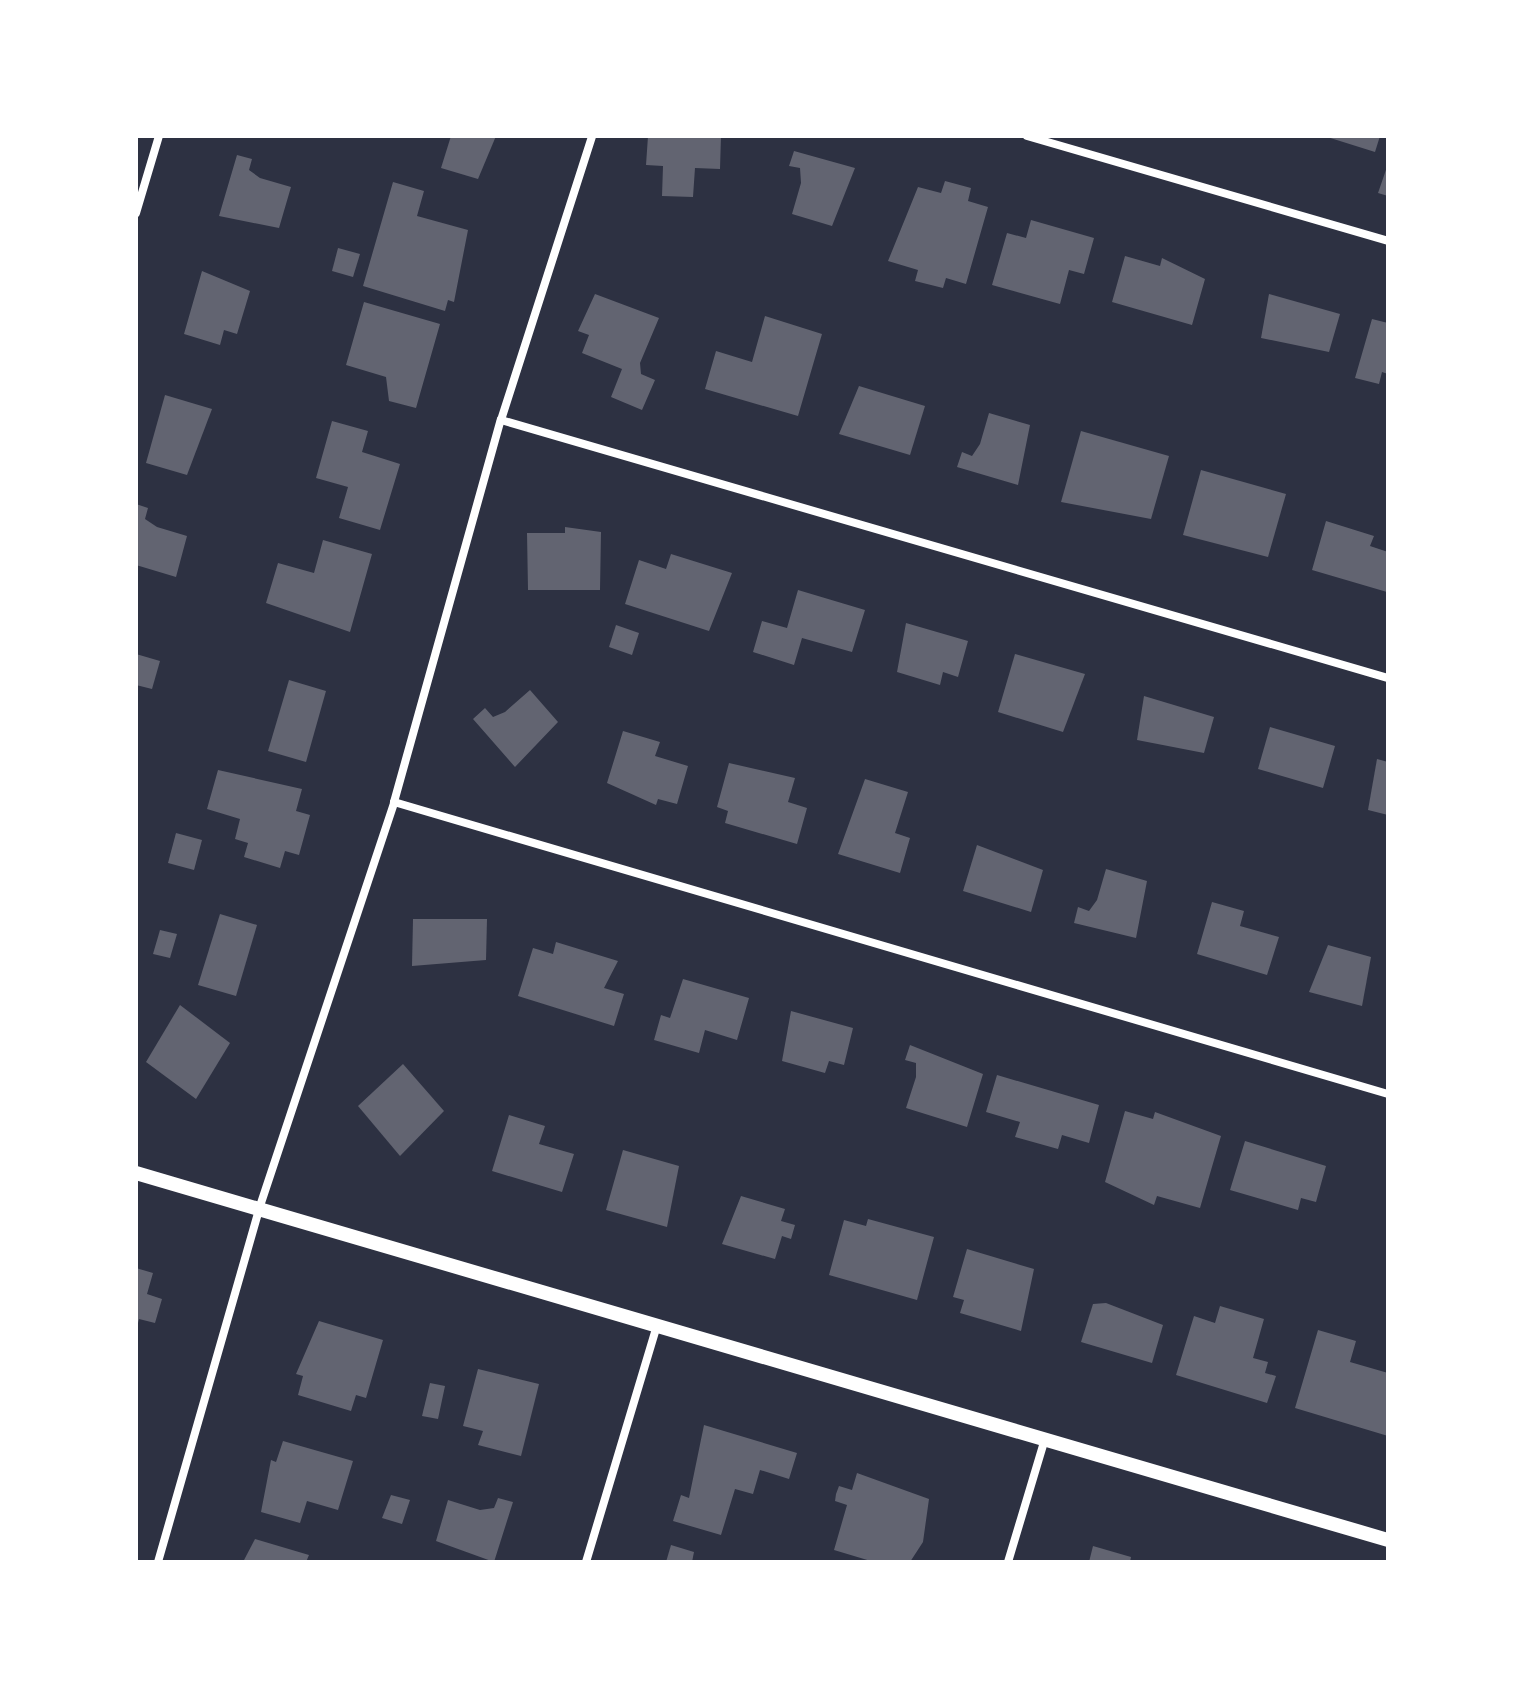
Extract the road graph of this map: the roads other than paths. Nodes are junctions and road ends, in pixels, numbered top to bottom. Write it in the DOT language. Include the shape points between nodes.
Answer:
graph roads {
  1 [pos="159,136"];
  2 [pos="592,136"];
  3 [pos="1027,136"];
  4 [pos="136,213"];
  5 [pos="1388,241"];
  6 [pos="501,420"];
  7 [pos="1388,678"];
  8 [pos="394,802"];
  9 [pos="1388,1094"];
  10 [pos="136,1173"];
  11 [pos="259,1209"];
  12 [pos="657,1326"];
  13 [pos="1045,1439"];
  14 [pos="1388,1540"];
  15 [pos="158,1562"];
  16 [pos="586,1562"];
  17 [pos="1008,1562"];
  1 -- 4 [label="street"];
  2 -- 6 [label="street"];
  3 -- 5 [label="street"];
  6 -- 7 [label="street"];
  6 -- 8 [label="street"];
  8 -- 9 [label="street"];
  8 -- 11 [label="street"];
  10 -- 11 [label="street"];
  11 -- 12 [label="street"];
  11 -- 15 [label="street"];
  12 -- 13 [label="street"];
  12 -- 16 [label="street"];
  13 -- 14 [label="street"];
  13 -- 17 [label="street"];
}
